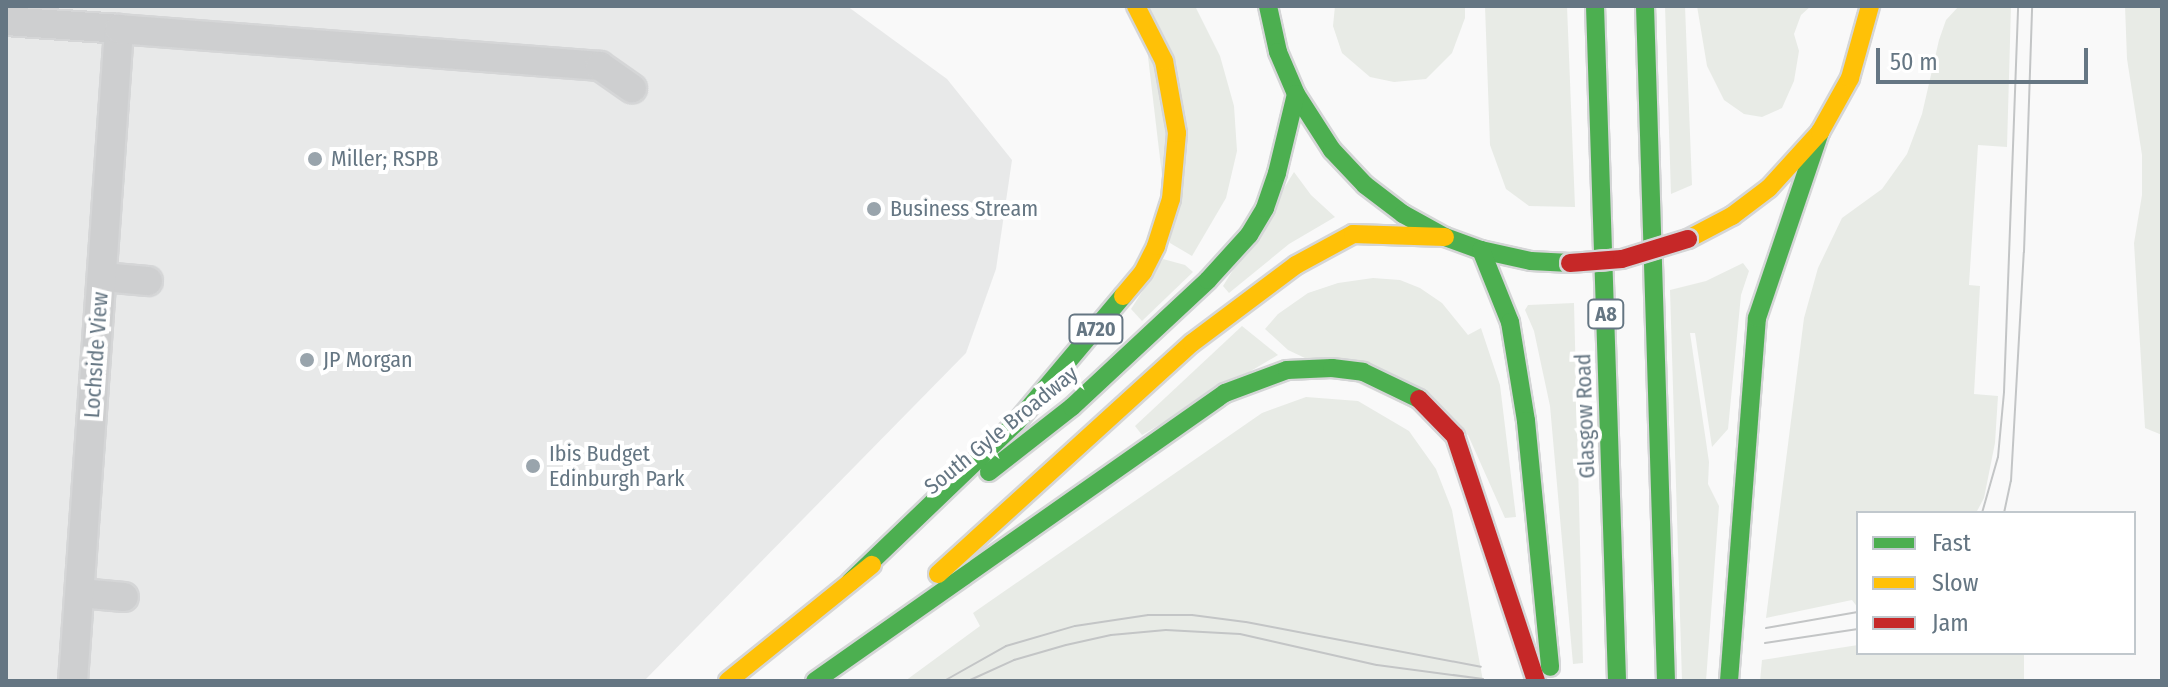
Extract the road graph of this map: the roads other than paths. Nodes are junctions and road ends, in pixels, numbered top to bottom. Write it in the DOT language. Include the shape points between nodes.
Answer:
graph roads {
  1 [pos="1136,6"];
  2 [pos="1268,6"];
  3 [pos="1595,6"];
  4 [pos="1645,6"];
  5 [pos="1872,9"];
  6 [pos="6,21"];
  7 [pos="119,29"];
  8 [pos="632,88"];
  9 [pos="1296,94"];
  10 [pos="1820,132"];
  11 [pos="1445,237"];
  12 [pos="1481,250"];
  13 [pos="102,277"];
  14 [pos="148,281"];
  15 [pos="850,582"];
  16 [pos="80,593"];
  17 [pos="124,597"];
  18 [pos="73,681"];
  19 [pos="728,681"];
  20 [pos="815,681"];
  21 [pos="1536,681"];
  22 [pos="1552,681"];
  23 [pos="1617,681"];
  24 [pos="1666,681"];
  25 [pos="1729,681"];
  1 -- 15 [label="main road, A720" via="1164,61 1177,133 1171,199 1156,246 1143,272 1016,423"];
  2 -- 9 [label="main road" via="1278,52"];
  3 -- 23 [label="main road, Glasgow Road / A8"];
  4 -- 24 [label="main road, A8"];
  5 -- 10 [label="main road" via="1850,78"];
  6 -- 7 [label="street"];
  7 -- 8 [label="street" via="600,66"];
  7 -- 13 [label="street, Lochside View"];
  9 -- 11 [label="main road" via="1332,150 1365,185"];
  9 -- 15 [label="main road, South Gyle Broadway" via="1265,208 1249,235 1208,280 1072,407"];
  10 -- 12 [label="main road, bridge" via="1769,188 1688,239 1622,259 1570,263"];
  10 -- 25 [label="main road" via="1757,318"];
  11 -- 12 [label="main road"];
  11 -- 20 [label="main road" via="1353,234 1296,265 1192,343"];
  12 -- 22 [label="main road" via="1507,310 1524,407"];
  13 -- 14 [label="street"];
  13 -- 16 [label="street, Lochside View"];
  15 -- 19 [label="main road, South Gyle Broadway"];
  16 -- 17 [label="street"];
  16 -- 18 [label="street, Lochside View"];
  20 -- 21 [label="main road" via="1225,393 1287,370 1332,368 1363,372 1424,402 1455,436"];
}
